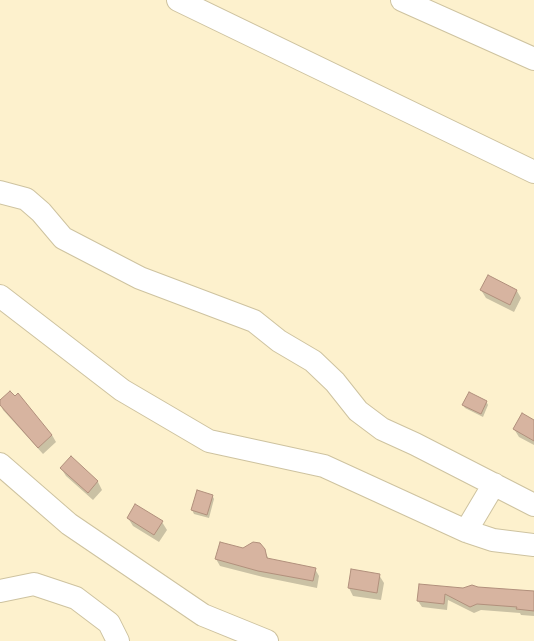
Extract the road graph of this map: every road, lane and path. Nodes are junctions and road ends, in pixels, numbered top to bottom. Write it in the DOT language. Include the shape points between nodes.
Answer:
graph roads {
  1 [pos="178,0"];
  2 [pos="402,0"];
  3 [pos="534,59"];
  4 [pos="534,172"];
  5 [pos="0,192"];
  6 [pos="0,296"];
  7 [pos="0,464"];
  8 [pos="494,484"];
  9 [pos="534,505"];
  10 [pos="466,531"];
  11 [pos="534,544"];
  12 [pos="0,591"];
  13 [pos="118,641"];
  14 [pos="267,641"];
  1 -- 4 [label="street"];
  2 -- 3 [label="street"];
  5 -- 8 [label="street" via="26,199 63,238 140,278 254,321 279,341 313,362 335,382 358,411 382,429"];
  6 -- 10 [label="street" via="122,390 209,441 324,466"];
  7 -- 14 [label="street" via="69,524 203,615"];
  8 -- 9 [label="street"];
  8 -- 10 [label="street"];
  10 -- 11 [label="street" via="493,540"];
  12 -- 13 [label="street" via="34,584 76,598 109,623"];
}
